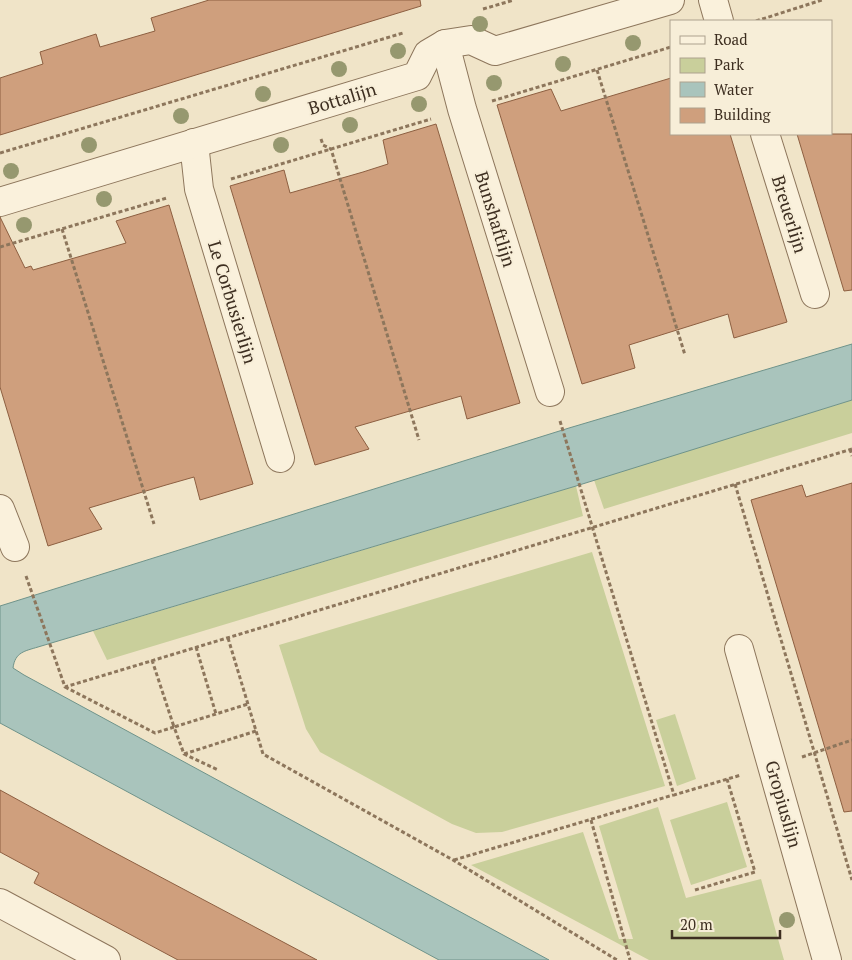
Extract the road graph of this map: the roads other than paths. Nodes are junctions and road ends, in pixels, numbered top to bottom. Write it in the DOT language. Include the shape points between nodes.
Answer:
graph roads {
  1 [pos="670,0"];
  2 [pos="713,0"];
  3 [pos="719,20"];
  4 [pos="445,44"];
  5 [pos="765,135"];
  6 [pos="194,144"];
  7 [pos="0,202"];
  8 [pos="815,294"];
  9 [pos="555,405"];
  10 [pos="280,458"];
  11 [pos="0,509"];
  12 [pos="14,547"];
  13 [pos="739,649"];
  14 [pos="0,903"];
  15 [pos="106,960"];
  16 [pos="827,960"];
  1 -- 4 [label="street, Bottalijn" via="495,51 471,40"];
  2 -- 3 [label="street"];
  4 -- 6 [label="street, Bottalijn" via="428,54 417,76"];
  4 -- 9 [label="street, Bunshaftlijn" via="462,109"];
  5 -- 8 [label="street, Breuerlijn"];
  6 -- 7 [label="street, Bottalijn"];
  6 -- 10 [label="street, Le Corbusierlijn" via="198,189"];
  11 -- 12 [label="street"];
  13 -- 16 [label="street, Gropiuslijn"];
  14 -- 15 [label="street"];
}
